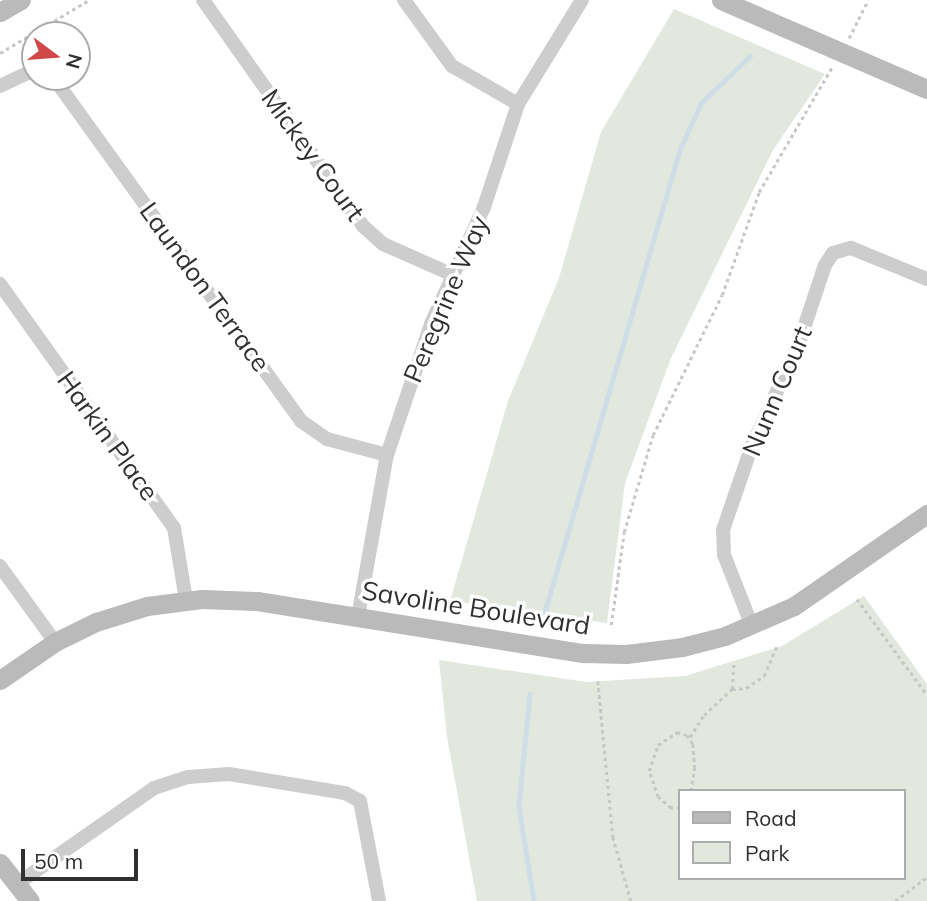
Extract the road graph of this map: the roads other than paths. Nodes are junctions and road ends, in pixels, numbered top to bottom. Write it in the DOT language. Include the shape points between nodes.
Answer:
graph roads {
  1 [pos="21,0"];
  2 [pos="203,0"];
  3 [pos="404,0"];
  4 [pos="582,0"];
  5 [pos="721,0"];
  6 [pos="0,12"];
  7 [pos="21,76"];
  8 [pos="0,86"];
  9 [pos="926,86"];
  10 [pos="63,91"];
  11 [pos="518,104"];
  12 [pos="453,275"];
  13 [pos="927,279"];
  14 [pos="0,284"];
  15 [pos="387,455"];
  16 [pos="927,514"];
  17 [pos="0,566"];
  18 [pos="186,600"];
  19 [pos="358,617"];
  20 [pos="752,626"];
  21 [pos="55,642"];
  22 [pos="0,680"];
  23 [pos="0,863"];
  24 [pos="17,884"];
  25 [pos="30,901"];
  26 [pos="379,901"];
  1 -- 6 [label="street"];
  2 -- 12 [label="street, Mickey Court" via="363,226 383,244"];
  3 -- 11 [label="street" via="453,66"];
  4 -- 11 [label="street, Peregrine Way"];
  5 -- 9 [label="street"];
  7 -- 8 [label="street"];
  10 -- 15 [label="street, Laundon Terrace" via="301,421 327,439"];
  11 -- 12 [label="street, Peregrine Way" via="484,207"];
  12 -- 15 [label="street, Peregrine Way"];
  13 -- 20 [label="street, Nunn Court" via="851,248 833,253 825,265 799,343 751,448 723,530 724,555"];
  14 -- 18 [label="street, Harkin Place" via="174,528"];
  15 -- 19 [label="street, Peregrine Way"];
  16 -- 20 [label="street, Savoline Boulevard" via="810,598"];
  17 -- 21 [label="street"];
  18 -- 19 [label="street, Savoline Boulevard" via="257,601"];
  18 -- 21 [label="street, Savoline Boulevard" via="125,613"];
  19 -- 20 [label="street, Savoline Boulevard" via="606,654 682,647"];
  21 -- 22 [label="street, Savoline Boulevard"];
  23 -- 24 [label="street"];
  24 -- 25 [label="street"];
  24 -- 26 [label="street" via="154,788 188,777 229,774 345,793 360,801"];
}
